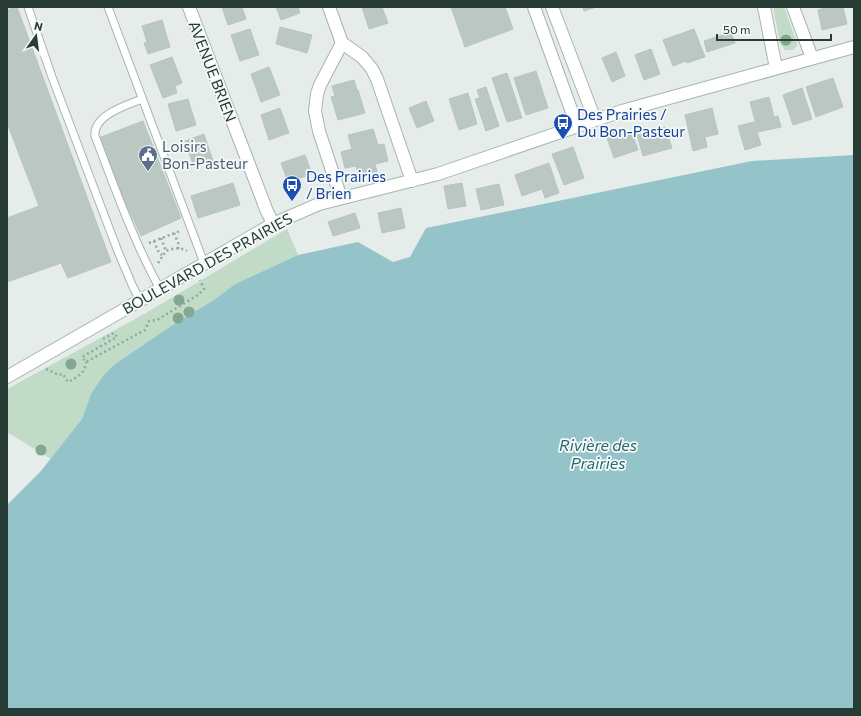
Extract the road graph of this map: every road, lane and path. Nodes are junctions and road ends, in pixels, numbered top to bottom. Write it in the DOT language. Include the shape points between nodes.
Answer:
graph roads {
  1 [pos="28,7"];
  2 [pos="108,7"];
  3 [pos="189,7"];
  4 [pos="329,7"];
  5 [pos="764,7"];
  6 [pos="794,7"];
  7 [pos="544,10"];
  8 [pos="342,43"];
  9 [pos="854,47"];
  10 [pos="812,58"];
  11 [pos="776,68"];
  12 [pos="142,98"];
  13 [pos="594,120"];
  14 [pos="577,126"];
  15 [pos="412,181"];
  16 [pos="341,198"];
  17 [pos="273,224"];
  18 [pos="183,230"];
  19 [pos="174,233"];
  20 [pos="161,238"];
  21 [pos="154,241"];
  22 [pos="145,244"];
  23 [pos="178,249"];
  24 [pos="166,251"];
  25 [pos="188,252"];
  26 [pos="162,255"];
  27 [pos="204,263"];
  28 [pos="158,267"];
  29 [pos="199,279"];
  30 [pos="160,289"];
  31 [pos="140,300"];
  32 [pos="102,340"];
  33 [pos="86,362"];
  34 [pos="48,370"];
  35 [pos="7,376"];
  1 -- 31 [label="lane" via="117,249"];
  2 -- 12 [label="lane"];
  3 -- 17 [label="street, AVENUE BRIEN"];
  4 -- 8 [label="street"];
  5 -- 11 [label="street"];
  6 -- 10 [label="street"];
  7 -- 13 [label="street"];
  7 -- 14 [label="street"];
  8 -- 15 [label="street" via="362,57 375,74"];
  8 -- 16 [label="street" via="320,85 315,111"];
  9 -- 10 [label="street, BOULEVARD DES PRAIRIES"];
  10 -- 11 [label="street, BOULEVARD DES PRAIRIES"];
  11 -- 13 [label="street, BOULEVARD DES PRAIRIES"];
  12 -- 27 [label="lane"];
  12 -- 30 [label="lane" via="110,113 96,127 95,136 132,234"];
  13 -- 14 [label="street, BOULEVARD DES PRAIRIES"];
  14 -- 15 [label="street, BOULEVARD DES PRAIRIES"];
  15 -- 16 [label="street, BOULEVARD DES PRAIRIES"];
  16 -- 17 [label="street, BOULEVARD DES PRAIRIES" via="304,210"];
  17 -- 27 [label="street, BOULEVARD DES PRAIRIES"];
  18 -- 19 [label="path"];
  19 -- 20 [label="path"];
  19 -- 23 [label="path"];
  20 -- 21 [label="path"];
  20 -- 24 [label="path"];
  21 -- 22 [label="path"];
  21 -- 26 [label="path"];
  23 -- 24 [label="path"];
  23 -- 25 [label="path"];
  24 -- 26 [label="path"];
  26 -- 28 [label="path"];
  27 -- 30 [label="street, BOULEVARD DES PRAIRIES"];
  29 -- 33 [label="path" via="204,290 198,296 157,320 149,321 145,330"];
  30 -- 31 [label="street, BOULEVARD DES PRAIRIES"];
  31 -- 35 [label="street, BOULEVARD DES PRAIRIES"];
  32 -- 33 [label="path" via="114,333 117,338 82,357"];
  33 -- 34 [label="path" via="81,375 68,382 63,374"];
}
